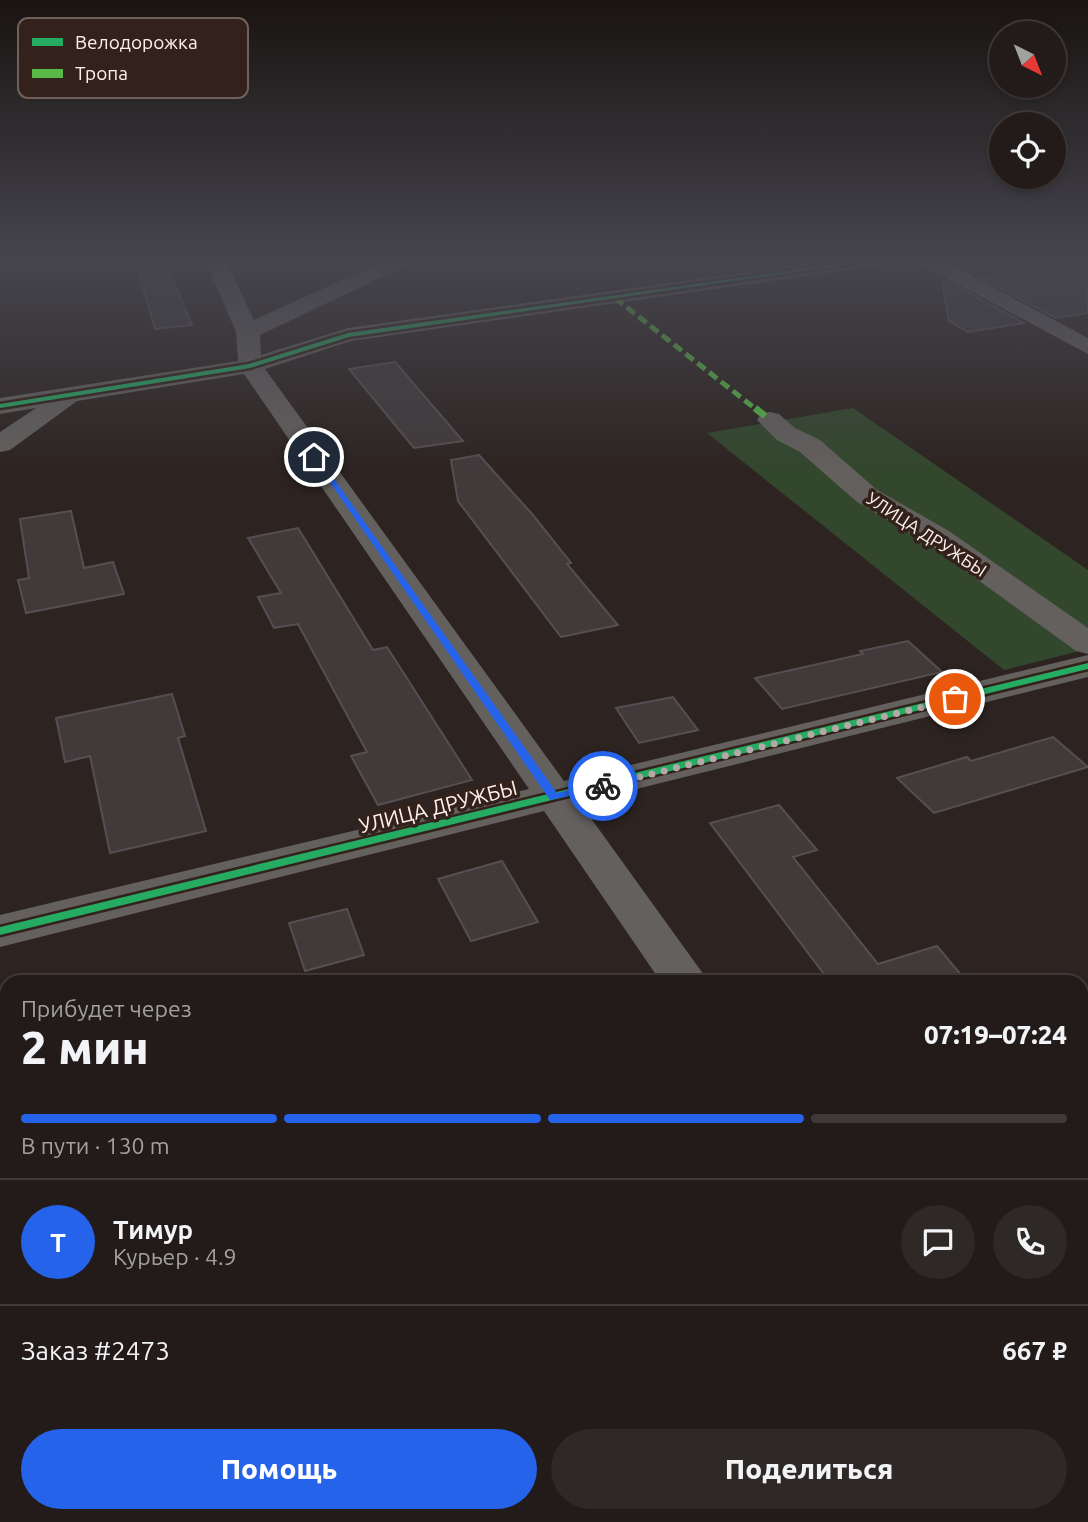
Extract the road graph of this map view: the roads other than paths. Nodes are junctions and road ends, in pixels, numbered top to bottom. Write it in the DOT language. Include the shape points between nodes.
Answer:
graph roads {
  1 [pos="251,330"];
  2 [pos="383,330"];
  3 [pos="1057,330"];
  4 [pos="247,332"];
  5 [pos="1088,347"];
  6 [pos="250,366"];
  7 [pos="74,394"];
  8 [pos="0,406"];
  9 [pos="770,420"];
  10 [pos="0,444"];
  11 [pos="1088,644"];
  12 [pos="1088,666"];
  13 [pos="554,798"];
  14 [pos="1,920"];
  15 [pos="681,975"];
  1 -- 4 [label="street"];
  2 -- 6 [label="street" via="348,335"];
  3 -- 5 [label="street"];
  4 -- 6 [label="street"];
  6 -- 7 [label="street"];
  6 -- 13 [label="street"];
  7 -- 8 [label="street"];
  7 -- 10 [label="street"];
  9 -- 11 [label="street, УЛИЦА ДРУЖБЫ" via="810,446 867,496 938,537"];
  12 -- 13 [label="street, УЛИЦА ДРУЖБЫ"];
  13 -- 14 [label="street, УЛИЦА ДРУЖБЫ"];
  13 -- 15 [label="street"];
}
